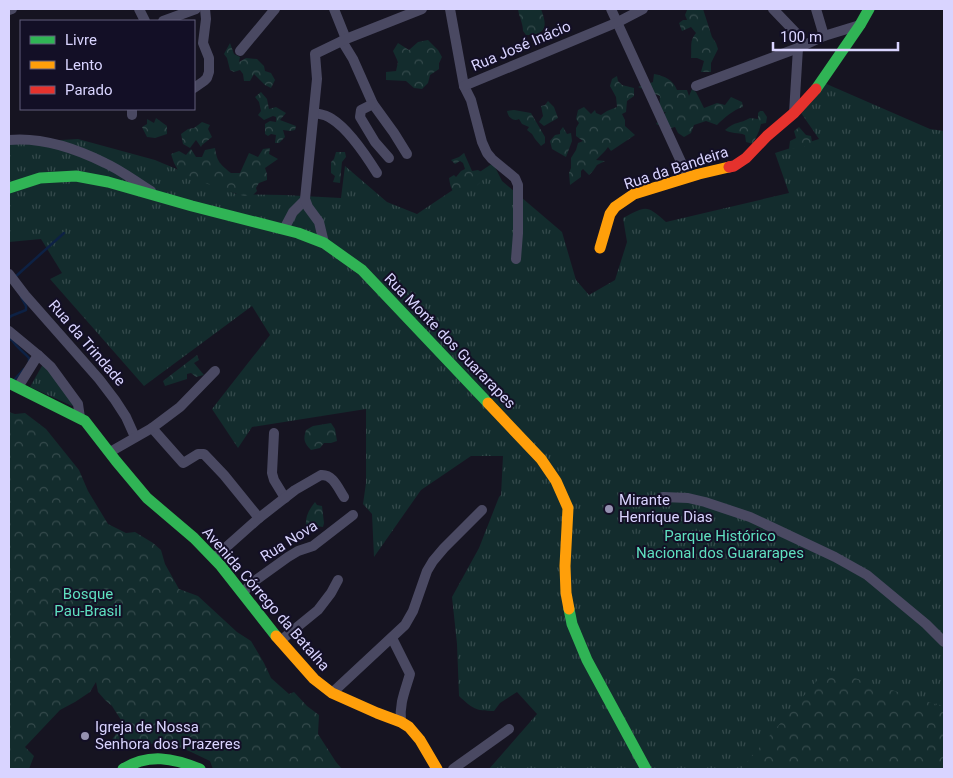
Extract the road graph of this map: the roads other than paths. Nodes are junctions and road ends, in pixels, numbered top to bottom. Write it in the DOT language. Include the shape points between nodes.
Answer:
graph roads {
  1 [pos="196,9"];
  2 [pos="205,9"];
  3 [pos="275,9"];
  4 [pos="334,9"];
  5 [pos="422,9"];
  6 [pos="450,9"];
  7 [pos="611,9"];
  8 [pos="643,9"];
  9 [pos="773,9"];
  10 [pos="816,9"];
  11 [pos="868,9"];
  12 [pos="166,20"];
  13 [pos="618,22"];
  14 [pos="860,25"];
  15 [pos="824,36"];
  16 [pos="344,40"];
  17 [pos="801,46"];
  18 [pos="240,51"];
  19 [pos="464,86"];
  20 [pos="696,86"];
  21 [pos="195,87"];
  22 [pos="373,104"];
  23 [pos="314,112"];
  24 [pos="794,113"];
  25 [pos="9,140"];
  26 [pos="406,154"];
  27 [pos="389,158"];
  28 [pos="377,173"];
  29 [pos="688,177"];
  30 [pos="9,188"];
  31 [pos="158,195"];
  32 [pos="305,200"];
  33 [pos="284,229"];
  34 [pos="324,242"];
  35 [pos="600,248"];
  36 [pos="516,259"];
  37 [pos="9,274"];
  38 [pos="9,331"];
  39 [pos="38,355"];
  40 [pos="215,371"];
  41 [pos="16,384"];
  42 [pos="80,418"];
  43 [pos="152,428"];
  44 [pos="274,434"];
  45 [pos="135,437"];
  46 [pos="110,452"];
  47 [pos="344,497"];
  48 [pos="663,497"];
  49 [pos="285,498"];
  50 [pos="482,510"];
  51 [pos="353,515"];
  52 [pos="259,518"];
  53 [pos="214,558"];
  54 [pos="338,580"];
  55 [pos="242,593"];
  56 [pos="392,638"];
  57 [pos="280,641"];
  58 [pos="944,642"];
  59 [pos="332,693"];
  60 [pos="401,722"];
  61 [pos="509,729"];
  62 [pos="123,769"];
  63 [pos="200,769"];
  64 [pos="437,769"];
  65 [pos="453,769"];
  66 [pos="646,769"];
  1 -- 12 [label="street"];
  2 -- 21 [label="street" via="203,42 209,58 209,72 207,78"];
  3 -- 18 [label="street"];
  4 -- 16 [label="street"];
  5 -- 16 [label="street"];
  6 -- 19 [label="street"];
  7 -- 13 [label="street"];
  8 -- 13 [label="street, Rua José Inácio"];
  9 -- 17 [label="street" via="797,34"];
  10 -- 15 [label="street"];
  11 -- 14 [label="main road, Rua da Bandeira"];
  13 -- 19 [label="street, Rua José Inácio"];
  13 -- 29 [label="street"];
  14 -- 15 [label="street"];
  14 -- 24 [label="main road, Rua da Bandeira" via="813,94"];
  15 -- 17 [label="street"];
  16 -- 22 [label="street"];
  16 -- 23 [label="street" via="315,54"];
  17 -- 20 [label="street"];
  17 -- 24 [label="street"];
  19 -- 36 [label="street" via="487,153 515,178 518,185"];
  22 -- 26 [label="street"];
  22 -- 27 [label="street" via="361,110 360,117"];
  23 -- 28 [label="street" via="338,123"];
  23 -- 32 [label="street"];
  24 -- 29 [label="main road, Rua da Bandeira" via="741,162"];
  25 -- 31 [label="street" via="50,143 74,151 106,163"];
  29 -- 35 [label="main road, Rua da Bandeira" via="634,194 615,207"];
  30 -- 31 [label="main road, Rua Monte dos Guararapes" via="40,178 76,176"];
  31 -- 33 [label="main road, Rua Monte dos Guararapes"];
  32 -- 33 [label="street" via="293,212"];
  32 -- 34 [label="street" via="319,222"];
  33 -- 34 [label="main road, Rua Monte dos Guararapes"];
  34 -- 66 [label="main road, Rua Monte dos Guararapes" via="362,270 524,440 556,480 568,508 565,566 572,624 587,660"];
  37 -- 45 [label="street, Rua da Trindade" via="99,379 126,416"];
  38 -- 39 [label="street"];
  39 -- 41 [label="street"];
  39 -- 42 [label="street" via="78,404"];
  40 -- 43 [label="street" via="180,407"];
  41 -- 42 [label="main road, Avenida Córrego da Batalha"];
  42 -- 46 [label="main road, Avenida Córrego da Batalha"];
  43 -- 45 [label="street"];
  43 -- 52 [label="street" via="182,463 204,454"];
  44 -- 49 [label="street" via="272,473"];
  45 -- 46 [label="street"];
  46 -- 53 [label="main road, Avenida Córrego da Batalha" via="147,498"];
  47 -- 49 [label="street" via="330,477 324,474"];
  48 -- 58 [label="street" via="688,498 750,517 835,557 867,575"];
  49 -- 52 [label="street"];
  50 -- 56 [label="street" via="433,561 413,611"];
  51 -- 55 [label="street, Rua Nova" via="313,546 288,557"];
  52 -- 53 [label="street"];
  53 -- 55 [label="main road, Avenida Córrego da Batalha"];
  54 -- 57 [label="street" via="318,610"];
  55 -- 57 [label="main road, Avenida Córrego da Batalha"];
  56 -- 59 [label="street"];
  56 -- 60 [label="street" via="410,674 401,704"];
  57 -- 59 [label="main road, Avenida Córrego da Batalha" via="314,679"];
  59 -- 60 [label="main road, Avenida Córrego da Batalha"];
  60 -- 64 [label="main road, Avenida Córrego da Batalha" via="415,733"];
  61 -- 65 [label="street"];
  62 -- 63 [label="main road" via="138,761 162,758"];
}
